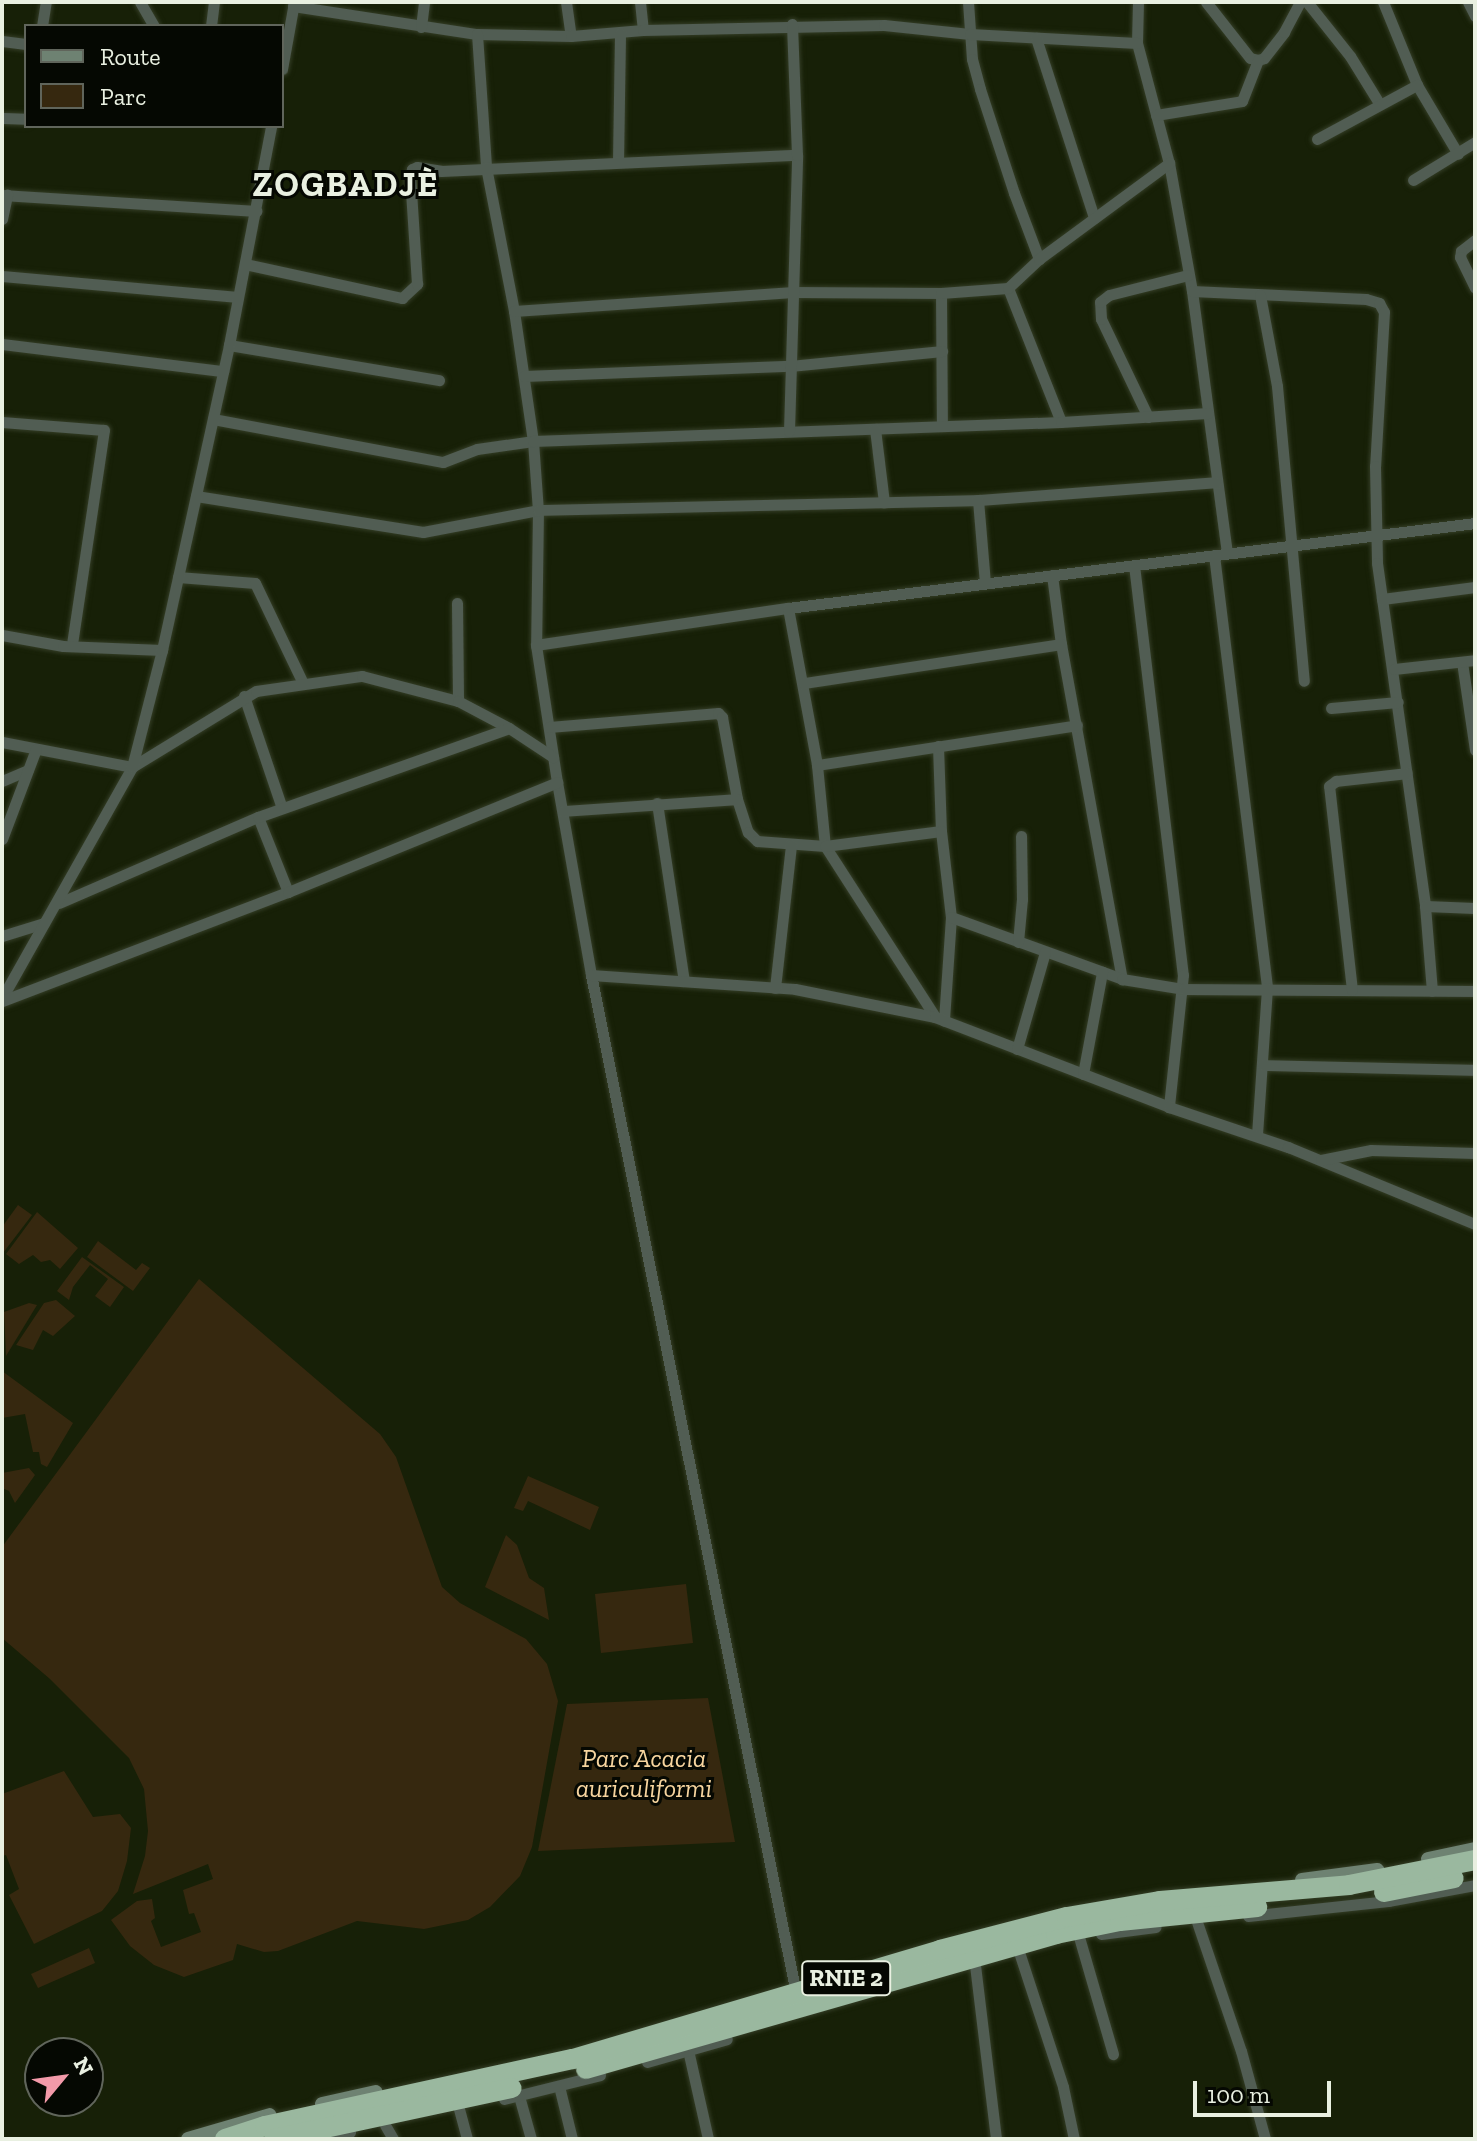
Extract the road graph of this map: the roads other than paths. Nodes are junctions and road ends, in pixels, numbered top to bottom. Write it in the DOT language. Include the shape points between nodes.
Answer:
graph roads {
  1 [pos="46,2"];
  2 [pos="140,2"];
  3 [pos="214,2"];
  4 [pos="424,2"];
  5 [pos="566,2"];
  6 [pos="640,2"];
  7 [pos="968,2"];
  8 [pos="1138,2"];
  9 [pos="1206,2"];
  10 [pos="1300,2"];
  11 [pos="1307,2"];
  12 [pos="1383,2"];
  13 [pos="1468,2"];
  14 [pos="294,4"];
  15 [pos="1475,16"];
  16 [pos="42,24"];
  17 [pos="153,24"];
  18 [pos="211,24"];
  19 [pos="792,24"];
  20 [pos="421,27"];
  21 [pos="643,30"];
  22 [pos="620,33"];
  23 [pos="477,34"];
  24 [pos="970,34"];
  25 [pos="571,36"];
  26 [pos="1036,38"];
  27 [pos="2,41"];
  28 [pos="1137,43"];
  29 [pos="24,44"];
  30 [pos="284,58"];
  31 [pos="1258,60"];
  32 [pos="1417,85"];
  33 [pos="1379,103"];
  34 [pos="1156,115"];
  35 [pos="2,118"];
  36 [pos="24,119"];
  37 [pos="270,128"];
  38 [pos="1317,139"];
  39 [pos="1475,142"];
  40 [pos="1458,154"];
  41 [pos="797,155"];
  42 [pos="618,162"];
  43 [pos="1169,163"];
  44 [pos="486,167"];
  45 [pos="1413,180"];
  46 [pos="4,195"];
  47 [pos="256,211"];
  48 [pos="1094,218"];
  49 [pos="2,219"];
  50 [pos="1475,240"];
  51 [pos="1039,259"];
  52 [pos="245,264"];
  53 [pos="1188,275"];
  54 [pos="2,276"];
  55 [pos="1008,288"];
  56 [pos="1475,288"];
  57 [pos="1192,291"];
  58 [pos="793,292"];
  59 [pos="941,293"];
  60 [pos="1260,295"];
  61 [pos="238,297"];
  62 [pos="514,311"];
  63 [pos="2,344"];
  64 [pos="229,345"];
  65 [pos="942,351"];
  66 [pos="790,366"];
  67 [pos="223,371"];
  68 [pos="524,376"];
  69 [pos="439,380"];
  70 [pos="1208,413"];
  71 [pos="1148,417"];
  72 [pos="213,419"];
  73 [pos="2,422"];
  74 [pos="1061,422"];
  75 [pos="942,424"];
  76 [pos="875,429"];
  77 [pos="789,431"];
  78 [pos="533,441"];
  79 [pos="1216,482"];
  80 [pos="196,496"];
  81 [pos="978,500"];
  82 [pos="884,502"];
  83 [pos="538,510"];
  84 [pos="1475,523"];
  85 [pos="1375,533"];
  86 [pos="1290,545"];
  87 [pos="1227,552"];
  88 [pos="1214,555"];
  89 [pos="1134,565"];
  90 [pos="1052,575"];
  91 [pos="178,577"];
  92 [pos="985,583"];
  93 [pos="1475,587"];
  94 [pos="1382,599"];
  95 [pos="457,603"];
  96 [pos="788,608"];
  97 [pos="2,635"];
  98 [pos="1061,644"];
  99 [pos="72,645"];
  100 [pos="536,645"];
  101 [pos="162,650"];
  102 [pos="1469,661"];
  103 [pos="1394,669"];
  104 [pos="1304,681"];
  105 [pos="303,683"];
  106 [pos="804,683"];
  107 [pos="244,696"];
  108 [pos="458,701"];
  109 [pos="1398,702"];
  110 [pos="1331,708"];
  111 [pos="1077,725"];
  112 [pos="549,727"];
  113 [pos="509,728"];
  114 [pos="2,742"];
  115 [pos="938,746"];
  116 [pos="36,749"];
  117 [pos="1475,750"];
  118 [pos="553,757"];
  119 [pos="817,765"];
  120 [pos="132,767"];
  121 [pos="28,770"];
  122 [pos="1407,773"];
  123 [pos="2,781"];
  124 [pos="557,782"];
  125 [pos="737,799"];
  126 [pos="657,803"];
  127 [pos="282,808"];
  128 [pos="563,811"];
  129 [pos="258,817"];
  130 [pos="941,831"];
  131 [pos="1021,836"];
  132 [pos="2,839"];
  133 [pos="791,845"];
  134 [pos="825,846"];
  135 [pos="288,892"];
  136 [pos="58,903"];
  137 [pos="1425,906"];
  138 [pos="1475,908"];
  139 [pos="951,917"];
  140 [pos="44,923"];
  141 [pos="2,936"];
  142 [pos="1018,942"];
  143 [pos="1045,952"];
  144 [pos="1102,972"];
  145 [pos="591,975"];
  146 [pos="1122,979"];
  147 [pos="684,981"];
  148 [pos="775,988"];
  149 [pos="1267,988"];
  150 [pos="1184,989"];
  151 [pos="1352,990"];
  152 [pos="1432,991"];
  153 [pos="1475,991"];
  154 [pos="2,999"];
  155 [pos="939,1019"];
  156 [pos="1017,1049"];
  157 [pos="1262,1065"];
  158 [pos="1475,1070"];
  159 [pos="1083,1074"];
  160 [pos="1169,1107"];
  161 [pos="1257,1136"];
  162 [pos="1475,1153"];
  163 [pos="1320,1160"];
  164 [pos="1475,1224"];
  165 [pos="1475,1849"];
  166 [pos="1475,1860"];
  167 [pos="1475,1874"];
  168 [pos="1475,1885"];
  169 [pos="1197,1922"];
  170 [pos="1079,1937"];
  171 [pos="1019,1952"];
  172 [pos="975,1965"];
  173 [pos="794,1984"];
  174 [pos="688,2050"];
  175 [pos="1113,2054"];
  176 [pos="559,2086"];
  177 [pos="519,2096"];
  178 [pos="459,2109"];
  179 [pos="385,2125"];
  180 [pos="188,2139"];
  181 [pos="225,2139"];
  182 [pos="274,2139"];
  183 [pos="324,2139"];
  184 [pos="393,2139"];
  185 [pos="467,2139"];
  186 [pos="531,2139"];
  187 [pos="572,2139"];
  188 [pos="708,2139"];
  189 [pos="996,2139"];
  190 [pos="1074,2139"];
  191 [pos="1265,2139"];
  1 -- 16 [label="street"];
  2 -- 17 [label="street"];
  3 -- 18 [label="street"];
  4 -- 20 [label="street"];
  5 -- 25 [label="street"];
  6 -- 21 [label="street"];
  7 -- 24 [label="street"];
  8 -- 28 [label="street"];
  9 -- 31 [label="street" via="1250,58"];
  10 -- 31 [label="street" via="1277,41"];
  11 -- 33 [label="street"];
  12 -- 32 [label="street"];
  13 -- 15 [label="street"];
  14 -- 20 [label="street"];
  14 -- 30 [label="street"];
  19 -- 21 [label="street"];
  19 -- 24 [label="street" via="884,25"];
  19 -- 41 [label="street"];
  20 -- 23 [label="street"];
  21 -- 22 [label="street"];
  22 -- 25 [label="street"];
  22 -- 42 [label="street"];
  23 -- 25 [label="street"];
  23 -- 44 [label="street"];
  24 -- 26 [label="street"];
  24 -- 51 [label="street" via="980,89"];
  26 -- 28 [label="street"];
  26 -- 48 [label="street"];
  27 -- 29 [label="street"];
  28 -- 34 [label="street"];
  31 -- 34 [label="street" via="1242,101"];
  32 -- 33 [label="street"];
  32 -- 40 [label="street"];
  33 -- 38 [label="street"];
  34 -- 43 [label="street"];
  35 -- 36 [label="street"];
  37 -- 47 [label="street"];
  39 -- 40 [label="street"];
  40 -- 45 [label="street"];
  41 -- 42 [label="street"];
  41 -- 58 [label="street"];
  42 -- 44 [label="street"];
  43 -- 48 [label="street"];
  43 -- 53 [label="street"];
  44 -- 52 [label="street" via="412,169 417,284 402,298"];
  44 -- 62 [label="street"];
  46 -- 47 [label="street"];
  46 -- 49 [label="street"];
  47 -- 52 [label="street"];
  48 -- 51 [label="street"];
  50 -- 56 [label="street" via="1460,257"];
  51 -- 55 [label="street"];
  52 -- 61 [label="street"];
  53 -- 57 [label="street"];
  53 -- 71 [label="street" via="1141,285 1100,302 1101,319"];
  54 -- 61 [label="street"];
  55 -- 59 [label="street"];
  55 -- 74 [label="street"];
  57 -- 60 [label="street"];
  57 -- 70 [label="street"];
  58 -- 59 [label="street"];
  58 -- 62 [label="street"];
  58 -- 66 [label="street"];
  59 -- 65 [label="street"];
  60 -- 85 [label="street" via="1366,299 1379,303 1384,312"];
  60 -- 86 [label="street" via="1277,386"];
  61 -- 64 [label="street"];
  62 -- 68 [label="street"];
  63 -- 67 [label="street"];
  64 -- 67 [label="street"];
  64 -- 69 [label="street"];
  65 -- 66 [label="street"];
  65 -- 75 [label="street"];
  66 -- 68 [label="street"];
  66 -- 77 [label="street"];
  67 -- 72 [label="street"];
  68 -- 78 [label="street"];
  70 -- 71 [label="street"];
  70 -- 79 [label="street"];
  71 -- 74 [label="street"];
  72 -- 78 [label="street" via="443,462 477,449"];
  72 -- 80 [label="street"];
  73 -- 99 [label="street" via="104,430"];
  74 -- 75 [label="street"];
  75 -- 76 [label="street"];
  76 -- 77 [label="street"];
  76 -- 82 [label="street"];
  77 -- 78 [label="street"];
  78 -- 83 [label="street"];
  79 -- 81 [label="street"];
  79 -- 87 [label="street"];
  80 -- 83 [label="street" via="423,532"];
  80 -- 91 [label="street"];
  81 -- 82 [label="street"];
  81 -- 92 [label="street"];
  82 -- 83 [label="street"];
  83 -- 100 [label="street"];
  84 -- 85 [label="street"];
  85 -- 86 [label="street"];
  85 -- 94 [label="street"];
  86 -- 87 [label="street"];
  86 -- 104 [label="street"];
  87 -- 88 [label="street"];
  88 -- 89 [label="street"];
  88 -- 149 [label="street"];
  89 -- 90 [label="street"];
  89 -- 150 [label="street"];
  90 -- 92 [label="street"];
  90 -- 98 [label="street"];
  91 -- 101 [label="street"];
  91 -- 105 [label="street" via="255,583"];
  92 -- 96 [label="street"];
  93 -- 94 [label="street"];
  94 -- 103 [label="street"];
  95 -- 108 [label="street"];
  96 -- 100 [label="street"];
  96 -- 106 [label="street"];
  97 -- 99 [label="street"];
  98 -- 106 [label="street"];
  98 -- 111 [label="street"];
  99 -- 101 [label="street"];
  100 -- 112 [label="street"];
  101 -- 120 [label="street"];
  102 -- 103 [label="street"];
  102 -- 117 [label="street"];
  103 -- 109 [label="street"];
  105 -- 107 [label="street"];
  105 -- 108 [label="street" via="371,677"];
  106 -- 119 [label="street"];
  107 -- 120 [label="street"];
  107 -- 127 [label="street"];
  108 -- 113 [label="street"];
  109 -- 110 [label="street"];
  109 -- 122 [label="street"];
  111 -- 115 [label="street"];
  111 -- 146 [label="street"];
  112 -- 118 [label="street"];
  112 -- 125 [label="street" via="718,713"];
  113 -- 118 [label="street"];
  113 -- 127 [label="street"];
  114 -- 116 [label="street"];
  115 -- 119 [label="street"];
  115 -- 130 [label="street"];
  116 -- 120 [label="street"];
  116 -- 121 [label="street"];
  118 -- 124 [label="street"];
  119 -- 134 [label="street"];
  120 -- 136 [label="street"];
  121 -- 123 [label="street"];
  121 -- 132 [label="street"];
  122 -- 137 [label="street"];
  122 -- 151 [label="street" via="1329,786"];
  124 -- 128 [label="street"];
  124 -- 135 [label="street"];
  125 -- 126 [label="street"];
  125 -- 133 [label="street" via="748,832 757,841"];
  126 -- 128 [label="street"];
  126 -- 147 [label="street"];
  127 -- 129 [label="street"];
  128 -- 145 [label="street"];
  129 -- 135 [label="street"];
  129 -- 136 [label="street"];
  130 -- 134 [label="street"];
  130 -- 139 [label="street"];
  131 -- 142 [label="street"];
  133 -- 134 [label="street"];
  133 -- 148 [label="street"];
  134 -- 155 [label="street"];
  135 -- 154 [label="street"];
  136 -- 140 [label="street"];
  137 -- 138 [label="street"];
  137 -- 152 [label="street"];
  139 -- 142 [label="street"];
  139 -- 155 [label="street"];
  140 -- 141 [label="street"];
  140 -- 154 [label="street"];
  142 -- 143 [label="street"];
  143 -- 144 [label="street"];
  143 -- 156 [label="street"];
  144 -- 146 [label="street"];
  144 -- 159 [label="street"];
  145 -- 147 [label="street"];
  145 -- 173 [label="street"];
  146 -- 150 [label="street"];
  147 -- 148 [label="street"];
  148 -- 155 [label="street"];
  149 -- 150 [label="street"];
  149 -- 151 [label="street"];
  149 -- 157 [label="street"];
  150 -- 160 [label="street"];
  151 -- 152 [label="street"];
  152 -- 153 [label="street"];
  155 -- 156 [label="street"];
  156 -- 159 [label="street"];
  157 -- 158 [label="street"];
  157 -- 161 [label="street"];
  159 -- 160 [label="street"];
  160 -- 161 [label="street"];
  161 -- 163 [label="street"];
  162 -- 163 [label="street" via="1371,1150"];
  163 -- 164 [label="street"];
  165 -- 173 [label="street" via="1369,1872 1153,1893 1056,1910"];
  166 -- 181 [label="highway, RNIE 2 / RNIE 2" via="1349,1885 1160,1901 1067,1917 573,2059"];
  167 -- 182 [label="highway, RNIE 2 / RNIE 2" via="1352,1897 1079,1928 618,2061"];
  168 -- 169 [label="street" via="1388,1901"];
  169 -- 170 [label="street"];
  169 -- 191 [label="street"];
  170 -- 171 [label="street"];
  170 -- 175 [label="street"];
  171 -- 172 [label="street"];
  171 -- 190 [label="street" via="1063,2087"];
  172 -- 174 [label="street"];
  172 -- 189 [label="street"];
  173 -- 180 [label="street" via="614,2039"];
  174 -- 176 [label="street"];
  174 -- 188 [label="street"];
  176 -- 177 [label="street"];
  176 -- 187 [label="street"];
  177 -- 178 [label="street"];
  177 -- 186 [label="street"];
  178 -- 179 [label="street"];
  178 -- 185 [label="street"];
  179 -- 183 [label="street"];
  179 -- 184 [label="street"];
}
